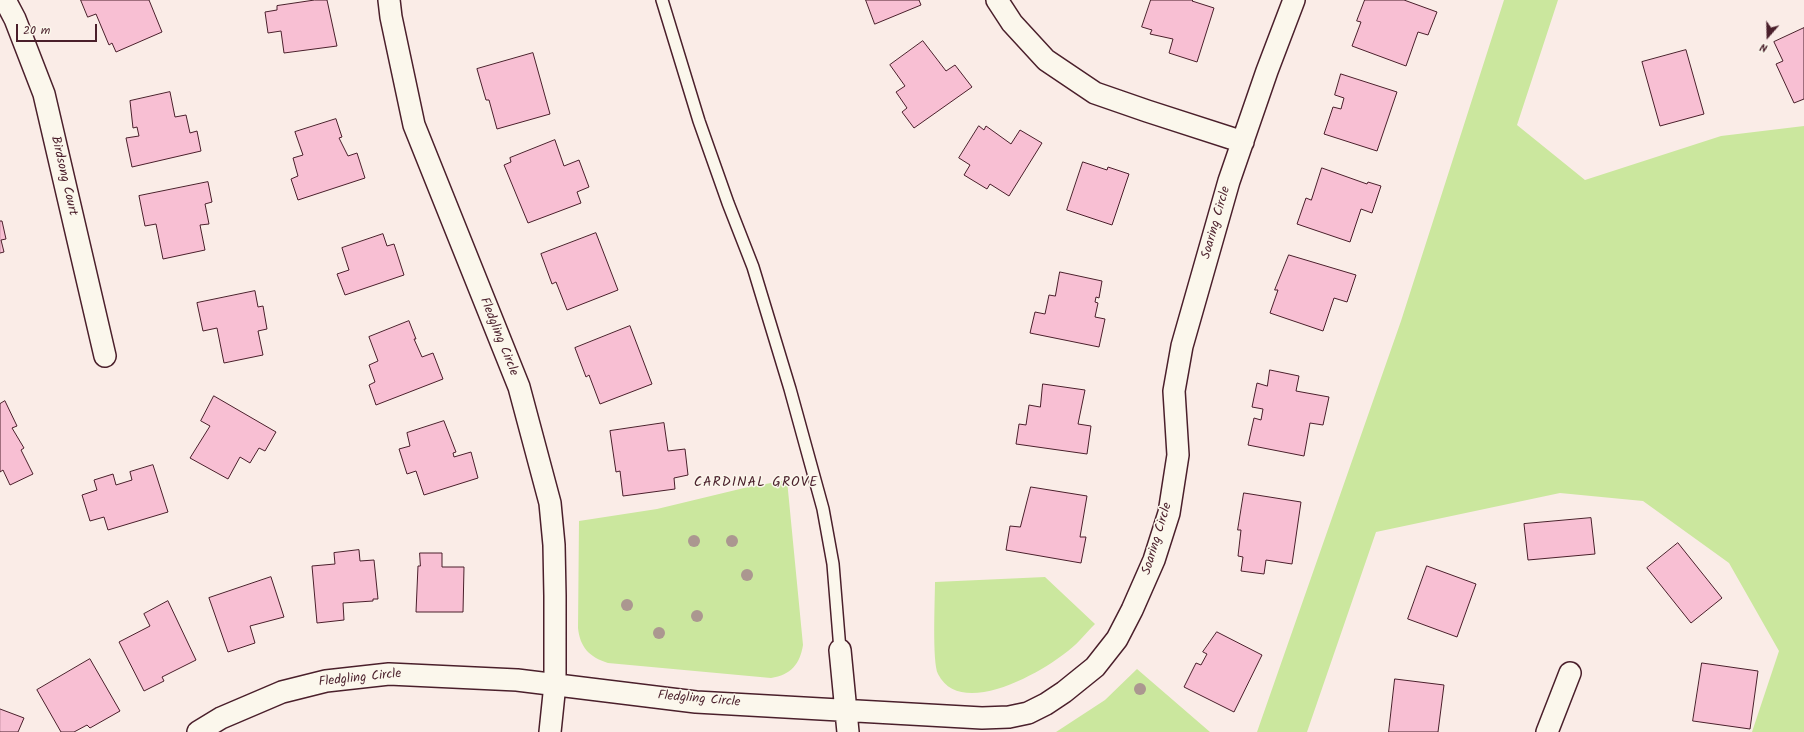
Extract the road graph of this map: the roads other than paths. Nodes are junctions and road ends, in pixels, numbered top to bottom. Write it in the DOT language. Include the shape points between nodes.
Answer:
graph roads {
  1 [pos="6,0"];
  2 [pos="390,0"];
  3 [pos="662,0"];
  4 [pos="997,0"];
  5 [pos="1294,0"];
  6 [pos="1243,142"];
  7 [pos="105,356"];
  8 [pos="840,650"];
  9 [pos="1570,673"];
  10 [pos="555,684"];
  11 [pos="844,710"];
  12 [pos="198,732"];
  13 [pos="550,732"];
  14 [pos="833,732"];
  15 [pos="848,732"];
  16 [pos="1547,732"];
  1 -- 7 [label="street, Birdsong Court" via="44,94"];
  2 -- 10 [label="street, Fledgling Circle" via="391,17 414,125 519,386 550,503 554,545"];
  3 -- 8 [label="lane" via="700,122 753,267 823,509 833,564"];
  4 -- 6 [label="street" via="1012,23 1046,60 1095,93"];
  5 -- 6 [label="street, Soaring Circle"];
  6 -- 11 [label="street, Soaring Circle" via="1213,235 1182,346 1174,391 1178,455 1169,513 1154,560 1117,639 1095,667 1046,704 1028,713 982,718"];
  8 -- 11 [label="street"];
  9 -- 16 [label="street"];
  10 -- 11 [label="street, Fledgling Circle" via="696,702"];
  10 -- 12 [label="street, Fledgling Circle" via="497,678 389,674 326,681 282,692 221,718"];
  10 -- 13 [label="street"];
  11 -- 14 [label="street"];
  11 -- 15 [label="street"];
}
